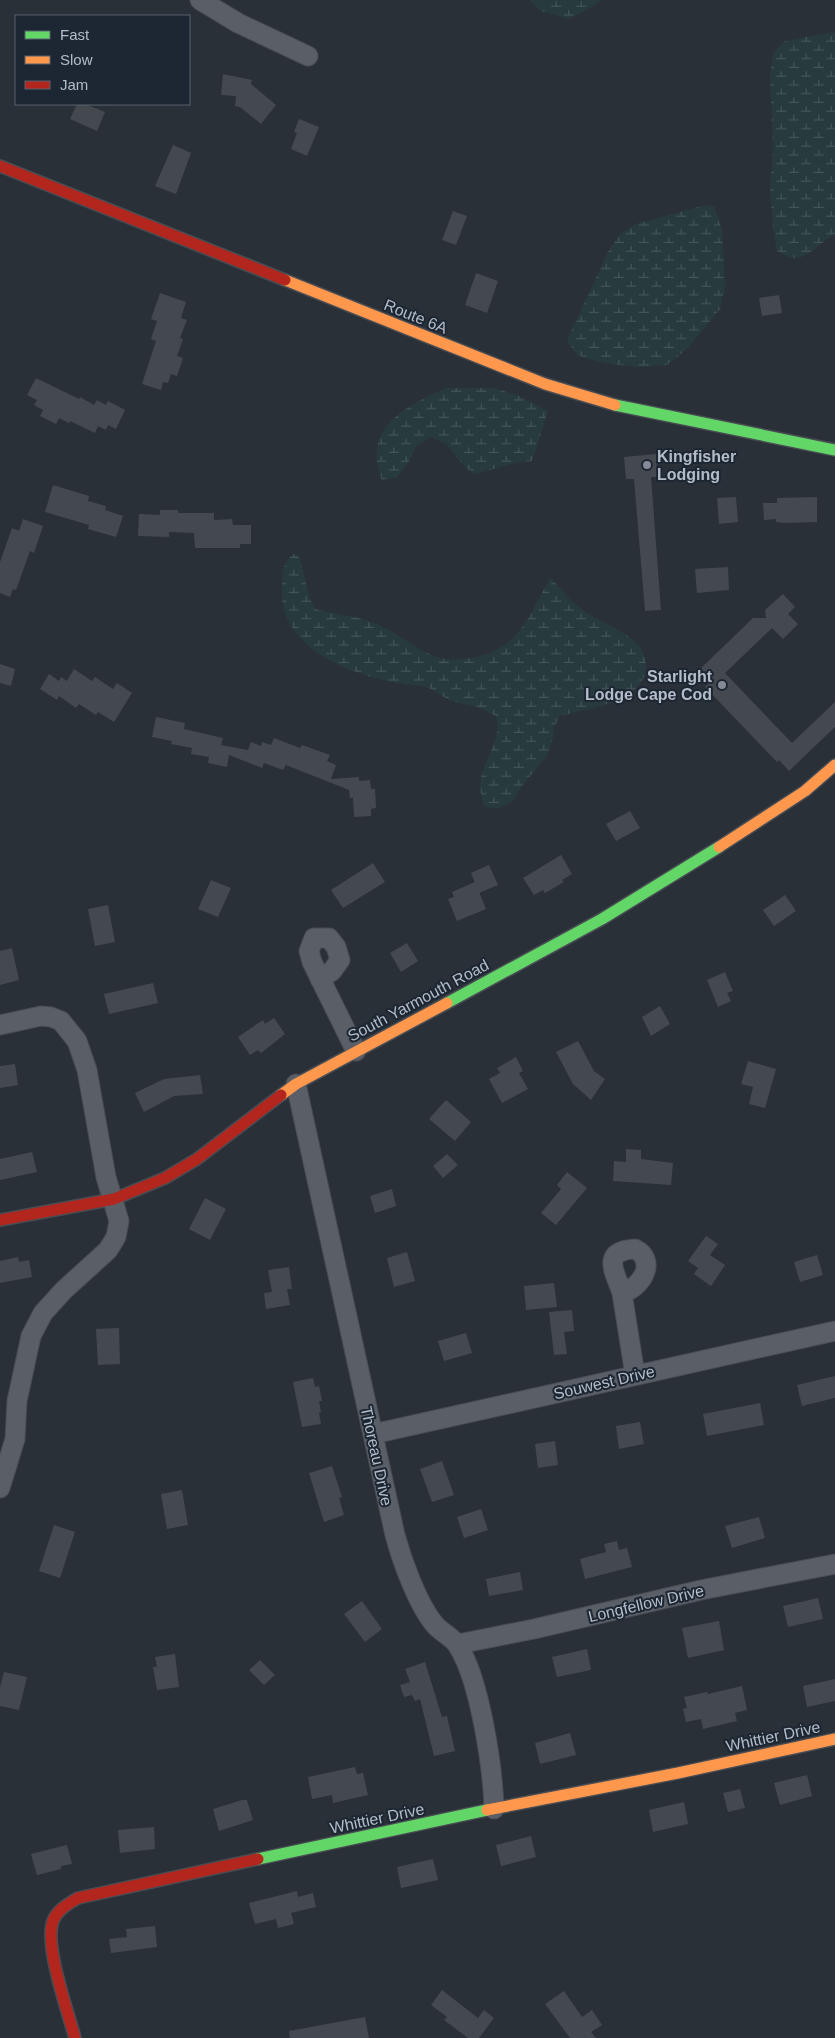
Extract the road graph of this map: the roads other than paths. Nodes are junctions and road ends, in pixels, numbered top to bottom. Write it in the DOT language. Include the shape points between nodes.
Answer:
graph roads {
  1 [pos="200,0"];
  2 [pos="308,56"];
  3 [pos="0,166"];
  4 [pos="835,450"];
  5 [pos="835,766"];
  6 [pos="320,979"];
  7 [pos="0,1025"];
  8 [pos="356,1051"];
  9 [pos="296,1084"];
  10 [pos="114,1199"];
  11 [pos="0,1220"];
  12 [pos="622,1293"];
  13 [pos="835,1331"];
  14 [pos="635,1375"];
  15 [pos="8,1402"];
  16 [pos="373,1434"];
  17 [pos="0,1488"];
  18 [pos="835,1564"];
  19 [pos="458,1644"];
  20 [pos="835,1739"];
  21 [pos="494,1809"];
  22 [pos="75,2038"];
  1 -- 2 [label="street" via="238,23"];
  3 -- 4 [label="main road, Route 6A" via="545,384 663,416"];
  5 -- 8 [label="main road, South Yarmouth Road" via="762,821 611,914"];
  6 -- 8 [label="street"];
  7 -- 10 [label="street" via="41,1016 56,1019 78,1042 87,1070 106,1177"];
  8 -- 9 [label="main road, South Yarmouth Road"];
  9 -- 10 [label="main road, South Yarmouth Road" via="196,1159 165,1178"];
  9 -- 16 [label="street, Thoreau Drive"];
  10 -- 11 [label="main road, South Yarmouth Road"];
  10 -- 15 [label="street" via="119,1221 116,1237 108,1250 43,1313 31,1336"];
  12 -- 14 [label="street"];
  13 -- 14 [label="street, Souwest Drive"];
  14 -- 16 [label="street, Souwest Drive"];
  15 -- 17 [label="street" via="15,1438"];
  16 -- 19 [label="street, Thoreau Drive" via="400,1554 428,1616"];
  18 -- 19 [label="street, Longfellow Drive"];
  19 -- 21 [label="street, Thoreau Drive" via="472,1676 494,1780"];
  20 -- 21 [label="main road, Whittier Drive"];
  21 -- 22 [label="main road, Whittier Drive" via="78,1898 64,1906 52,1921 50,1932"];
}
